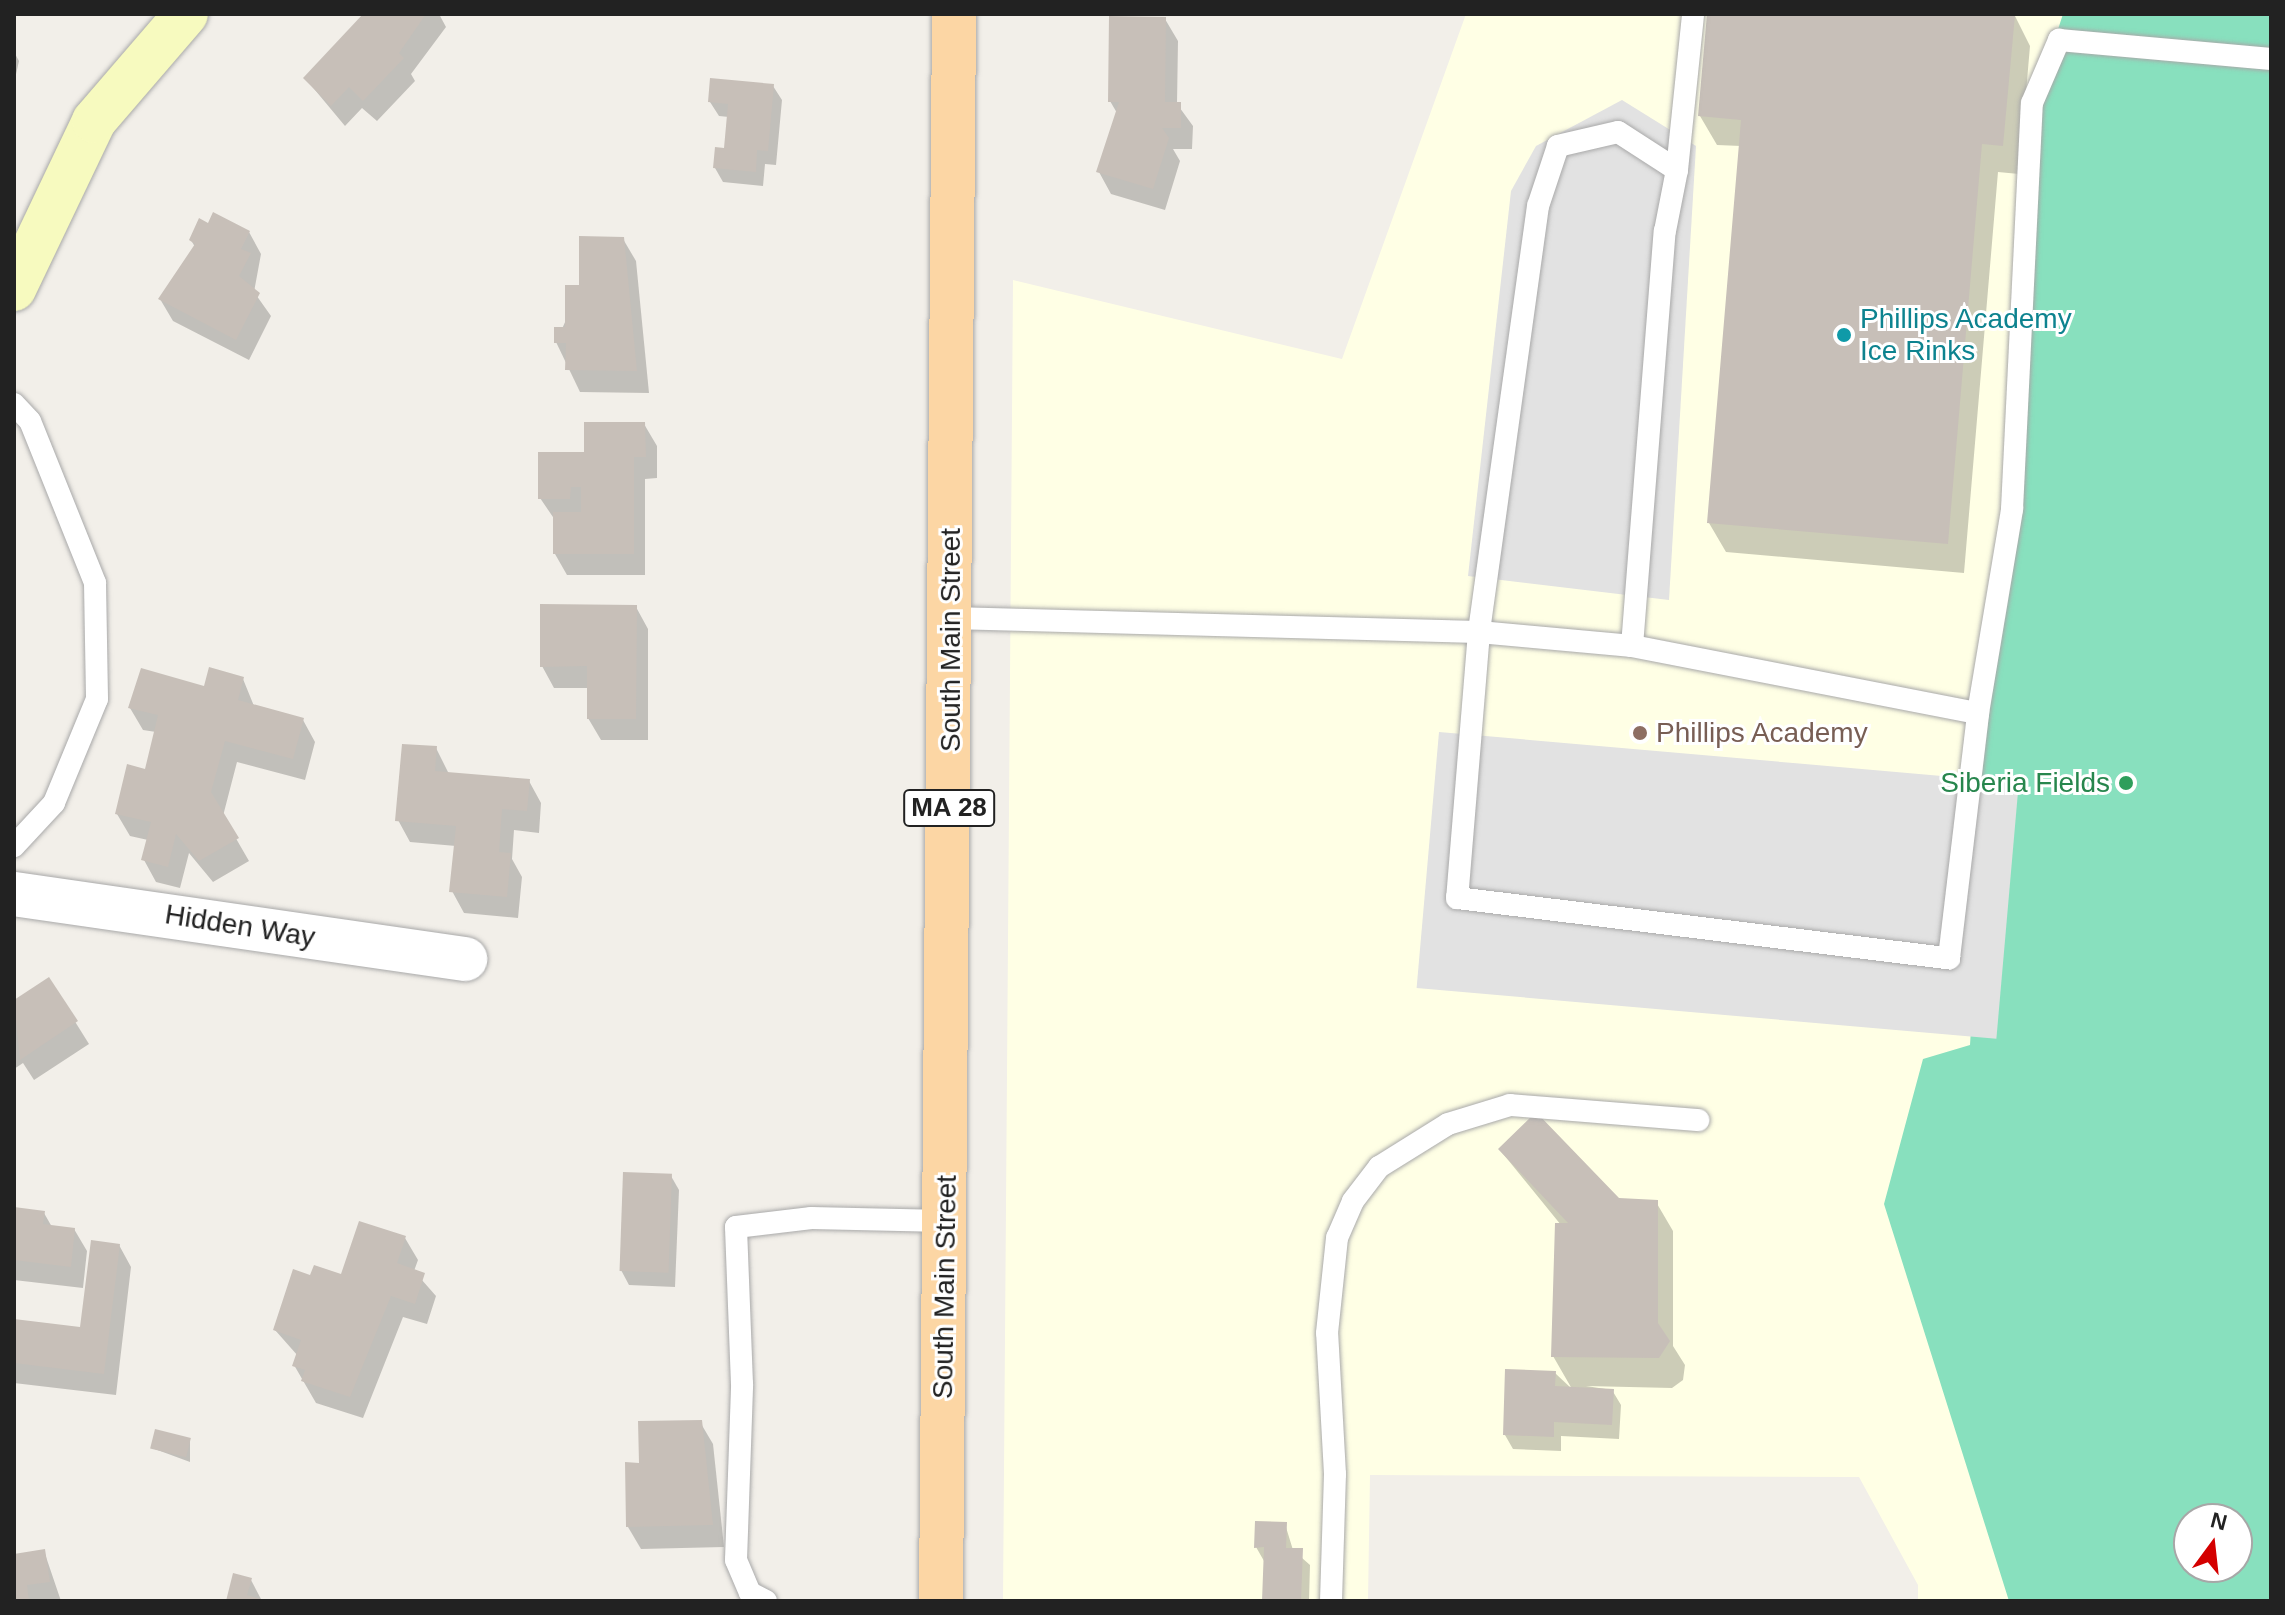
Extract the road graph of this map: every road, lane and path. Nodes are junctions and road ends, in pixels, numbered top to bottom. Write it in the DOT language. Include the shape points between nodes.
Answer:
graph roads {
  1 [pos="186,14"];
  2 [pos="954,14"];
  3 [pos="1693,14"];
  4 [pos="2271,59"];
  5 [pos="1677,170"];
  6 [pos="24,243"];
  7 [pos="14,289"];
  8 [pos="14,404"];
  9 [pos="951,618"];
  10 [pos="1479,632"];
  11 [pos="1632,646"];
  12 [pos="1978,713"];
  13 [pos="14,846"];
  14 [pos="14,894"];
  15 [pos="465,959"];
  16 [pos="1698,1120"];
  17 [pos="945,1221"];
  18 [pos="766,1601"];
  19 [pos="941,1601"];
  20 [pos="1331,1601"];
  1 -- 6 [label="street" via="94,121"];
  2 -- 9 [label="main road, South Main Street / MA 28"];
  3 -- 5 [label="lane"];
  4 -- 12 [label="lane" via="2059,40 2032,103 2012,509"];
  5 -- 10 [label="lane" via="1618,132 1558,146 1538,206"];
  5 -- 11 [label="lane" via="1665,231"];
  6 -- 7 [label="street"];
  8 -- 13 [label="lane" via="30,421 95,583 97,699 54,803"];
  9 -- 10 [label="lane"];
  9 -- 17 [label="main road, South Main Street / MA 28"];
  10 -- 11 [label="lane"];
  10 -- 12 [label="lane" via="1457,898 1949,958"];
  11 -- 12 [label="lane"];
  14 -- 15 [label="street, Hidden Way"];
  16 -- 20 [label="lane" via="1510,1105 1448,1124 1379,1167 1353,1201 1337,1238 1327,1333 1335,1474"];
  17 -- 18 [label="lane" via="811,1218 736,1227 742,1384 736,1560 750,1593"];
  17 -- 19 [label="main road, South Main Street / MA 28"];
}
